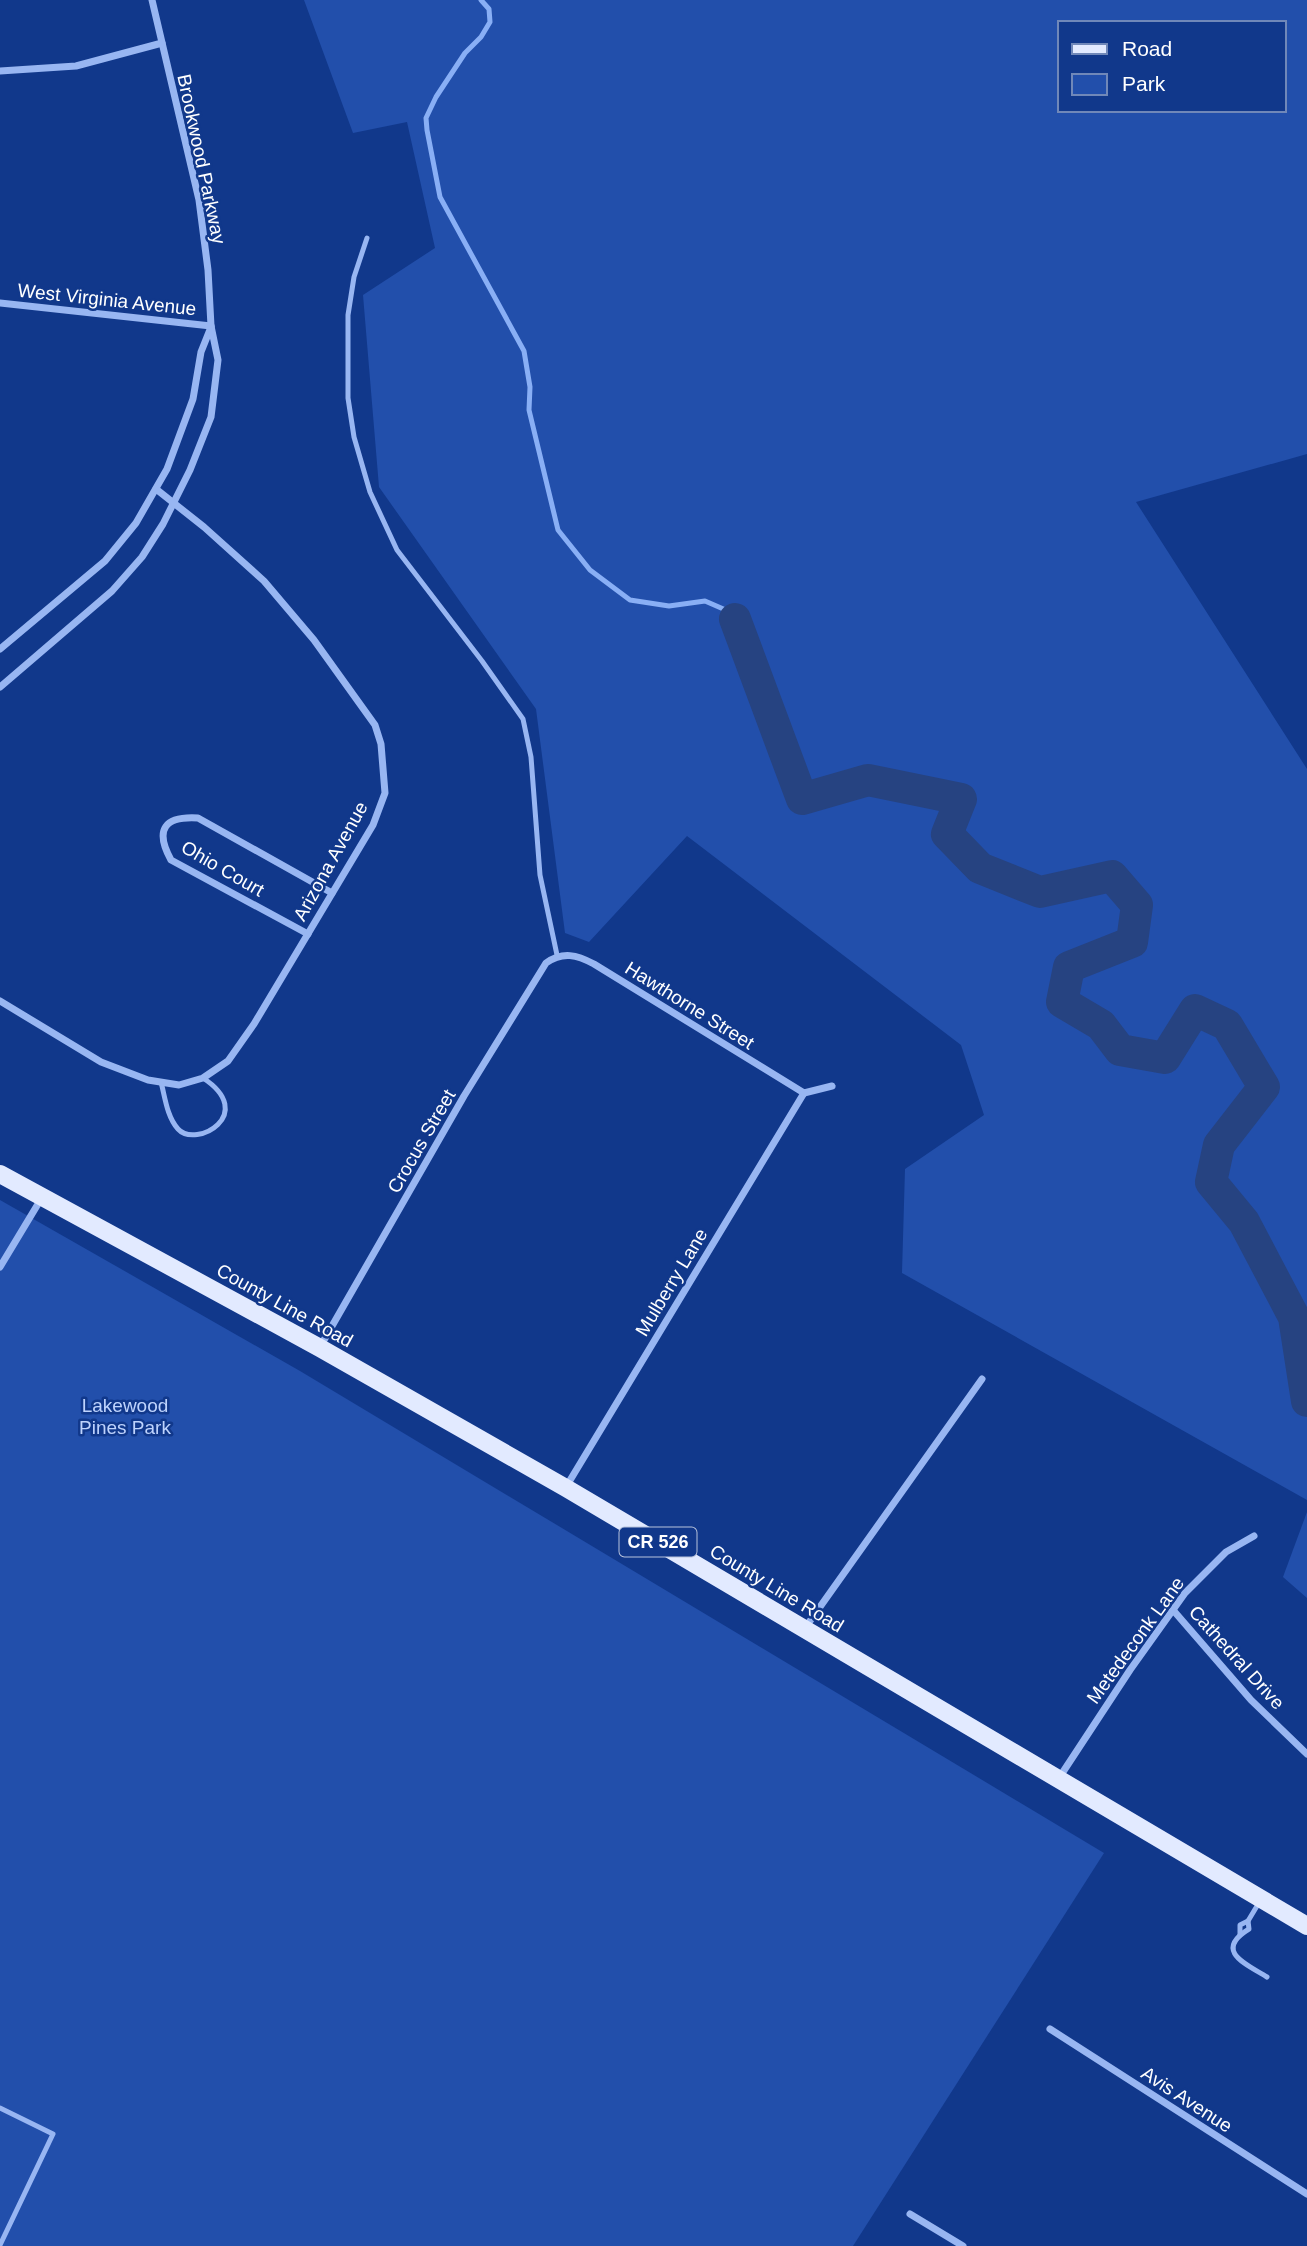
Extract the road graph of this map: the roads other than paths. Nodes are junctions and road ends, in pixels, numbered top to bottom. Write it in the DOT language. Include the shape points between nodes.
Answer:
graph roads {
  1 [pos="152,0"];
  2 [pos="162,43"];
  3 [pos="0,71"];
  4 [pos="367,238"];
  5 [pos="0,303"];
  6 [pos="211,326"];
  7 [pos="156,489"];
  8 [pos="174,503"];
  9 [pos="0,649"];
  10 [pos="0,687"];
  11 [pos="332,893"];
  12 [pos="307,934"];
  13 [pos="557,955"];
  14 [pos="0,1001"];
  15 [pos="203,1078"];
  16 [pos="161,1082"];
  17 [pos="832,1086"];
  18 [pos="804,1093"];
  19 [pos="0,1174"];
  20 [pos="42,1198"];
  21 [pos="0,1267"];
  22 [pos="320,1348"];
  23 [pos="982,1379"];
  24 [pos="566,1488"];
  25 [pos="1254,1536"];
  26 [pos="1173,1609"];
  27 [pos="804,1628"];
  28 [pos="1307,1754"];
  29 [pos="1059,1778"];
  30 [pos="1261,1899"];
  31 [pos="1307,1926"];
  32 [pos="1267,1977"];
  33 [pos="1050,2029"];
  34 [pos="0,2108"];
  35 [pos="1307,2194"];
  36 [pos="910,2214"];
  37 [pos="0,2245"];
  38 [pos="963,2246"];
  1 -- 2 [label="street, Brookwood Parkway"];
  2 -- 3 [label="street" via="76,66"];
  2 -- 6 [label="street, Brookwood Parkway" via="199,200"];
  4 -- 13 [label="lane" via="348,315 348,398 354,437 370,492 397,550 523,719 531,757 540,875"];
  5 -- 6 [label="street, West Virginia Avenue"];
  6 -- 7 [label="street, Brookwood Parkway" via="201,352 193,400"];
  6 -- 8 [label="street, Brookwood Parkway" via="218,360 211,416"];
  7 -- 8 [label="street, Arizona Avenue"];
  7 -- 9 [label="street, Brookwood Parkway" via="105,561"];
  8 -- 10 [label="street, Brookwood Parkway" via="142,557 112,590"];
  8 -- 11 [label="street, Arizona Avenue" via="264,581 314,640 375,725 385,793 373,825"];
  11 -- 12 [label="street, Arizona Avenue"];
  11 -- 12 [label="street, Ohio Court" via="198,818 179,817 168,822 163,846 172,860"];
  12 -- 15 [label="street, Arizona Avenue" via="228,1061"];
  13 -- 18 [label="street, Hawthorne Street" via="576,955 594,964"];
  13 -- 22 [label="street, Crocus Street" via="546,963 464,1096"];
  14 -- 16 [label="street, Arizona Avenue" via="101,1062"];
  15 -- 16 [label="street, Arizona Avenue" via="179,1086"];
  15 -- 16 [label="lane" via="224,1097 225,1111 221,1121 196,1136 186,1135 173,1122"];
  17 -- 18 [label="street"];
  18 -- 24 [label="street, Mulberry Lane"];
  19 -- 20 [label="main road, County Line Road / CR 526"];
  20 -- 21 [label="street"];
  20 -- 22 [label="main road, County Line Road / CR 526"];
  22 -- 24 [label="main road, County Line Road / CR 526"];
  23 -- 27 [label="street"];
  24 -- 27 [label="main road, County Line Road / CR 526"];
  25 -- 26 [label="street, Metedeconk Lane" via="1226,1552"];
  26 -- 28 [label="street, Cathedral Drive" via="1251,1700"];
  26 -- 29 [label="street, Metedeconk Lane"];
  27 -- 29 [label="main road, County Line Road / CR 526"];
  29 -- 30 [label="main road, County Line Road / CR 526"];
  30 -- 31 [label="main road, County Line Road / CR 526"];
  30 -- 32 [label="lane" via="1248,1921 1240,1925 1233,1952"];
  33 -- 35 [label="street, Avis Avenue"];
  34 -- 37 [label="lane" via="52,2134"];
  36 -- 38 [label="street"];
}
